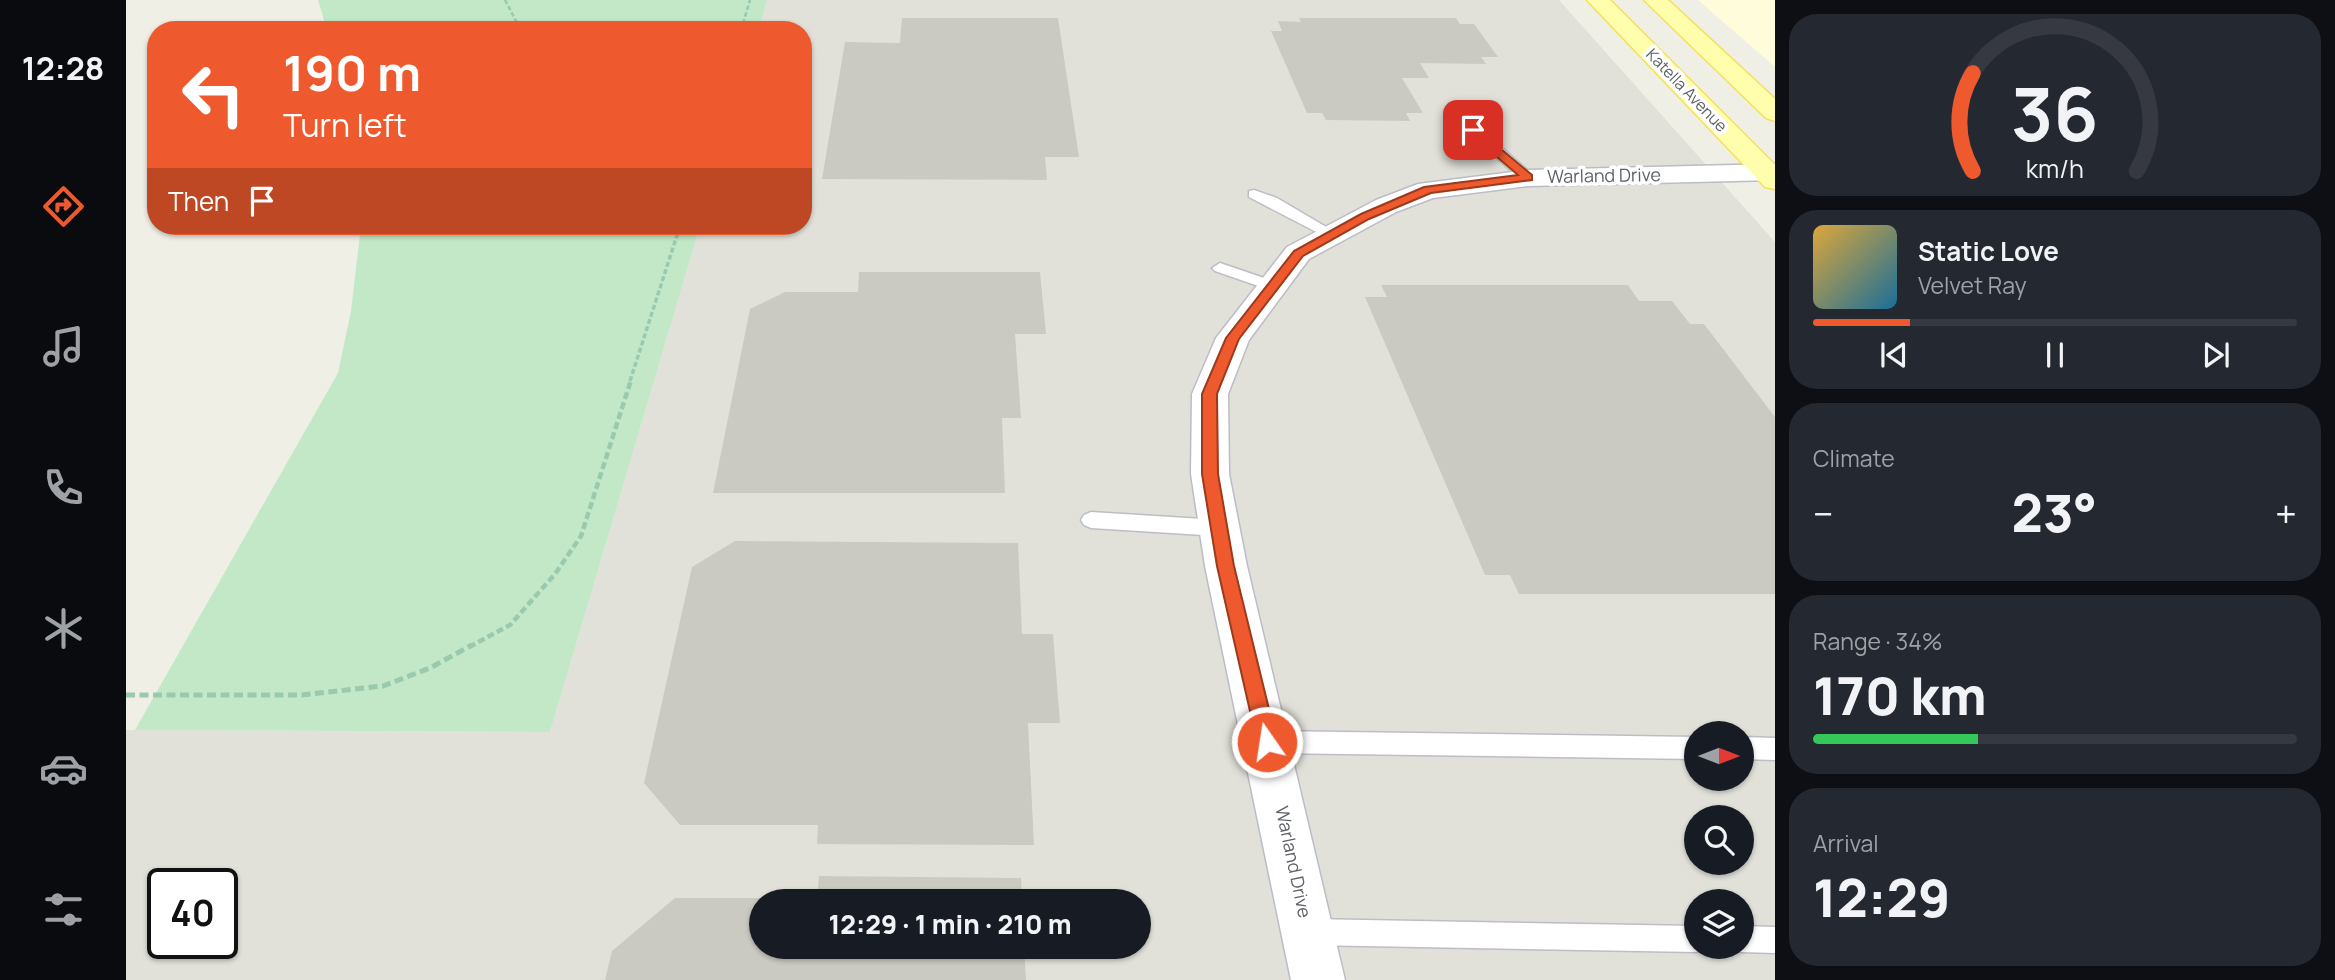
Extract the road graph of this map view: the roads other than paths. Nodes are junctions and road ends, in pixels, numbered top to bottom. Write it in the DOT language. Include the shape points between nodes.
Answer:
graph roads {
  1 [pos="1598,0"];
  2 [pos="1655,0"];
  3 [pos="1775,113"];
  4 [pos="1473,130"];
  5 [pos="1772,175"];
  6 [pos="1528,178"];
  7 [pos="1254,194"];
  8 [pos="1331,234"];
  9 [pos="1220,268"];
  10 [pos="1273,286"];
  11 [pos="1091,520"];
  12 [pos="1219,528"];
  13 [pos="1267,742"];
  14 [pos="1684,748"];
  15 [pos="1754,748"];
  16 [pos="1775,749"];
  17 [pos="1308,932"];
  18 [pos="1684,939"];
  19 [pos="1754,940"];
  20 [pos="1775,940"];
  21 [pos="1318,980"];
  1 -- 5 [label="main road, Katella Avenue"];
  2 -- 3 [label="main road"];
  4 -- 6 [label="lane"];
  5 -- 6 [label="street, Warland Drive"];
  6 -- 8 [label="street, Warland Drive" via="1428,190"];
  7 -- 8 [label="lane"];
  8 -- 10 [label="street, Warland Drive" via="1298,253"];
  9 -- 10 [label="lane"];
  10 -- 12 [label="street, Warland Drive" via="1233,338 1210,394 1210,474"];
  11 -- 12 [label="lane"];
  12 -- 13 [label="street, Warland Drive"];
  13 -- 14 [label="lane"];
  13 -- 17 [label="street, Warland Drive"];
  15 -- 16 [label="lane"];
  17 -- 18 [label="lane"];
  17 -- 21 [label="street, Warland Drive"];
  19 -- 20 [label="lane"];
}
